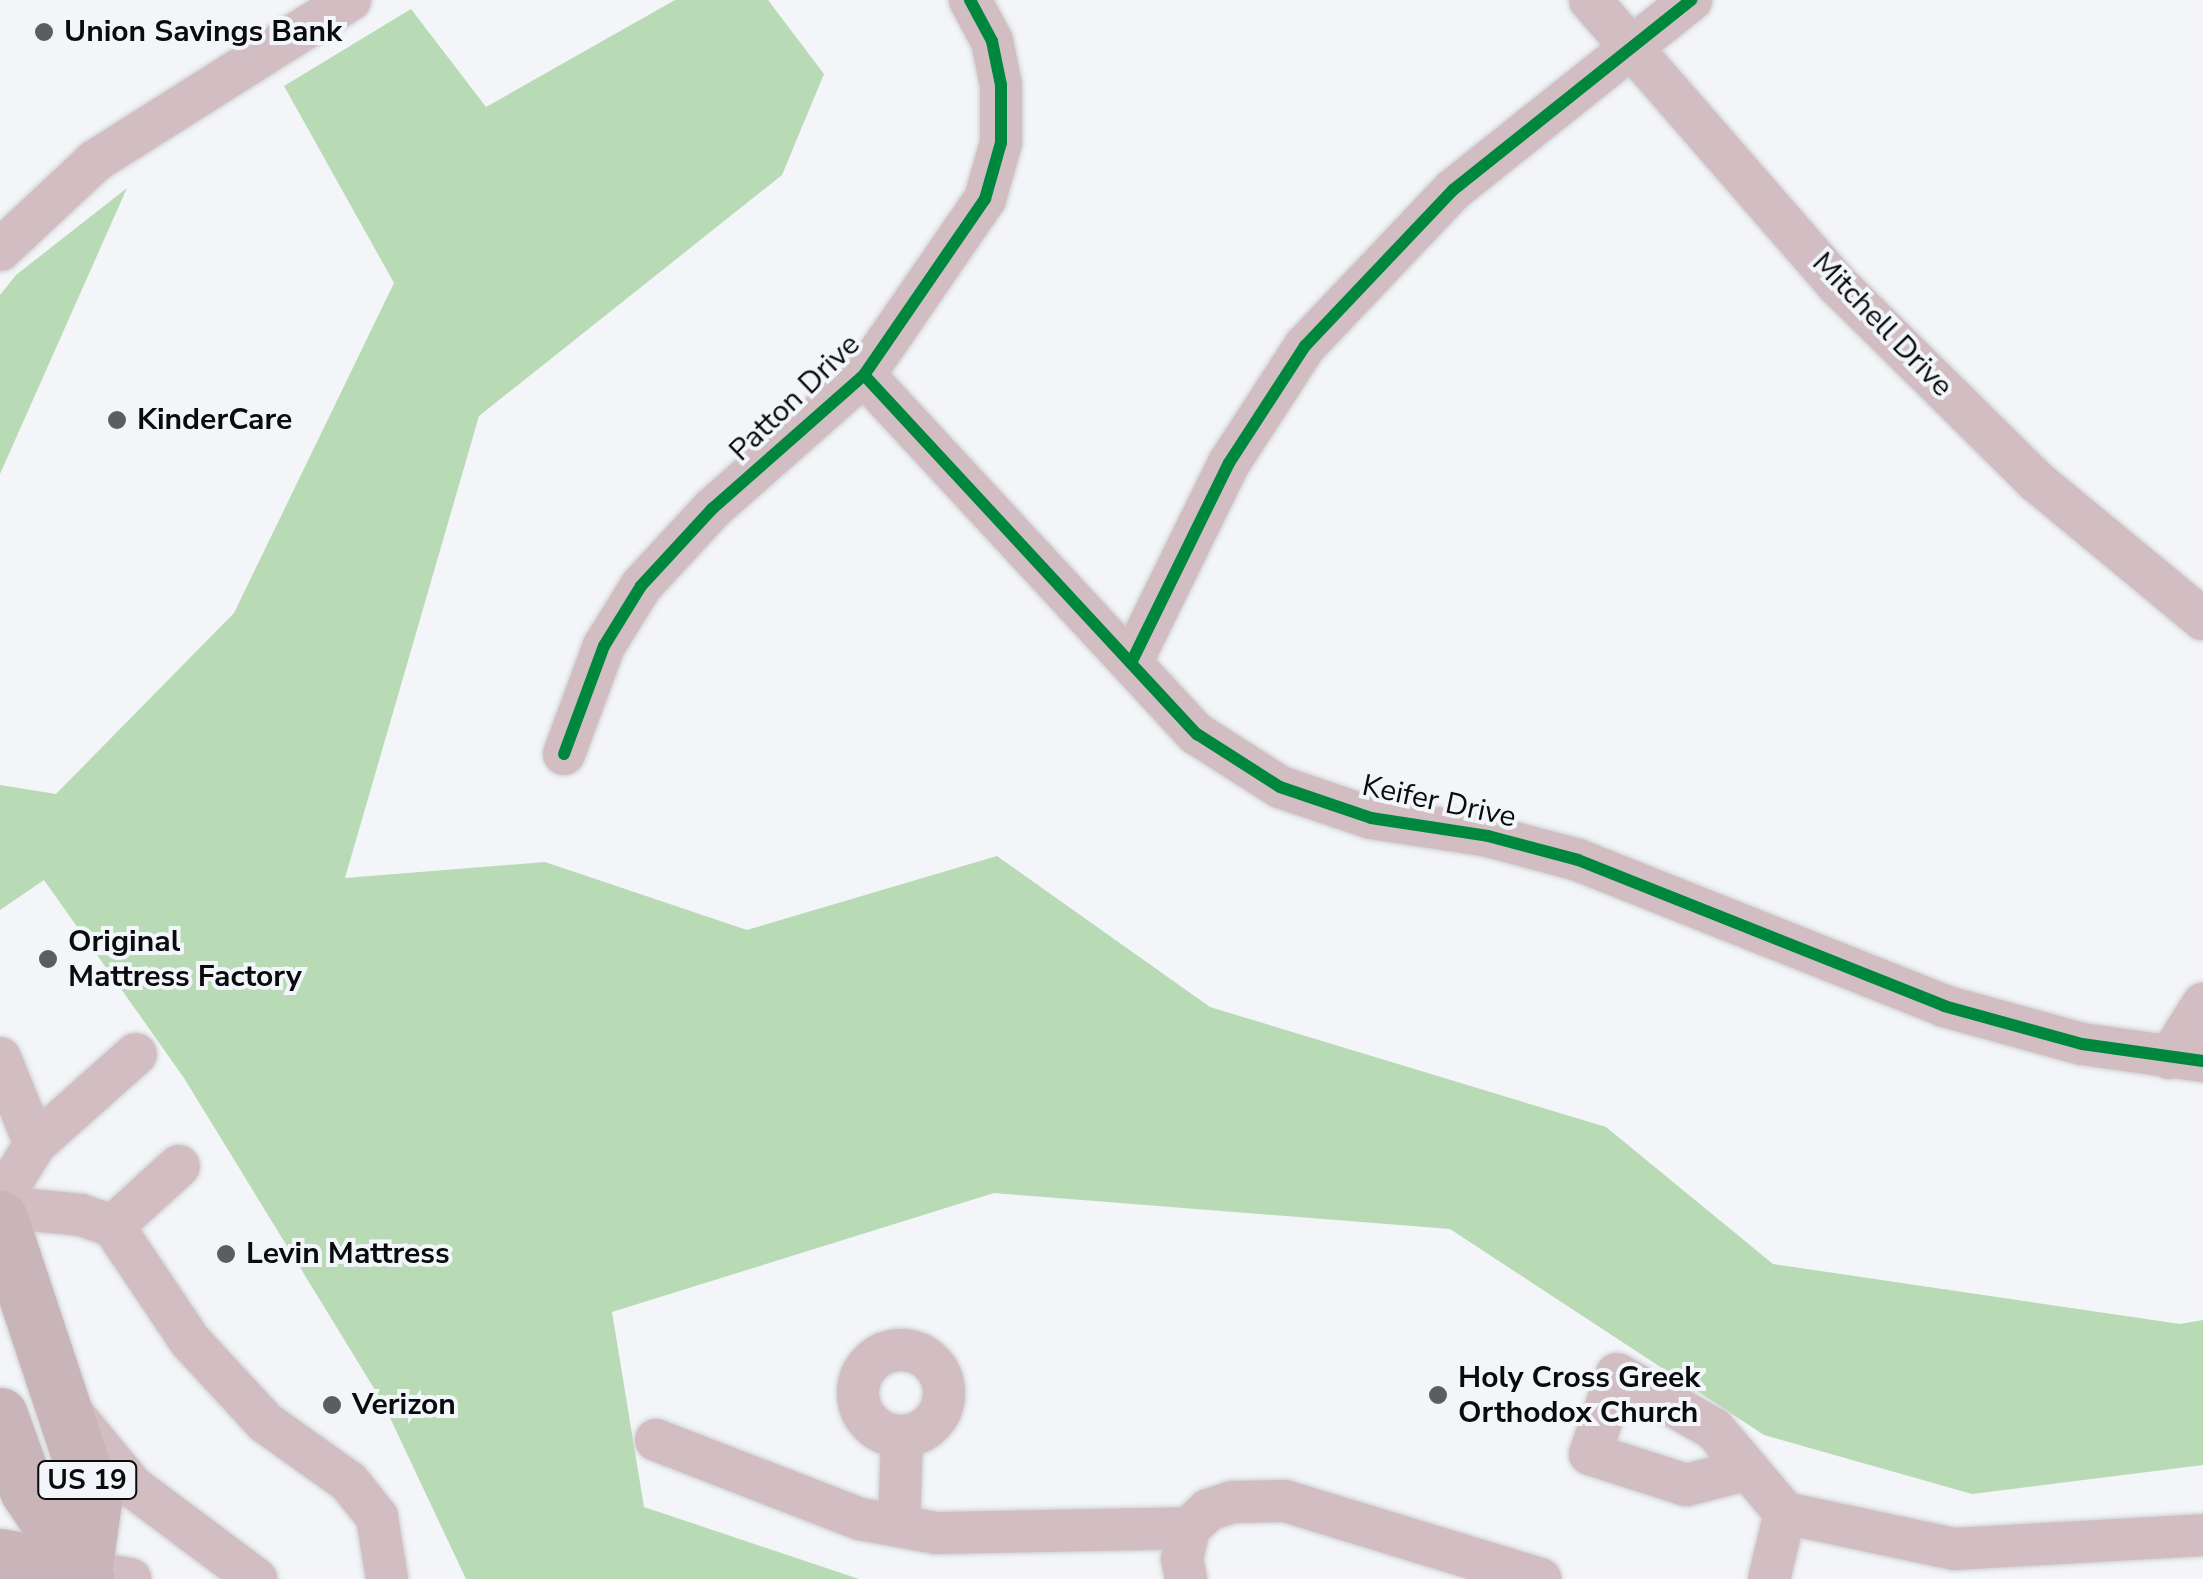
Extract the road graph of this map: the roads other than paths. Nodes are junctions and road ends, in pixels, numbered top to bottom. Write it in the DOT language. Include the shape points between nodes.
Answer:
graph roads {
  1 [pos="350,0"];
  2 [pos="970,0"];
  3 [pos="1590,0"];
  4 [pos="1691,0"];
  5 [pos="1629,46"];
  6 [pos="0,250"];
  7 [pos="864,375"];
  8 [pos="2203,619"];
  9 [pos="1131,663"];
  10 [pos="564,754"];
  11 [pos="2203,1004"];
  12 [pos="136,1054"];
  13 [pos="0,1058"];
  14 [pos="2186,1060"];
  15 [pos="35,1144"];
  16 [pos="179,1166"];
  17 [pos="0,1204"];
  18 [pos="0,1218"];
  19 [pos="113,1226"];
  20 [pos="57,1393"];
  21 [pos="0,1415"];
  22 [pos="902,1436"];
  23 [pos="656,1440"];
  24 [pos="1745,1470"];
  25 [pos="1785,1513"];
  26 [pos="899,1526"];
  27 [pos="1189,1528"];
  28 [pos="2203,1536"];
  29 [pos="0,1556"];
  30 [pos="100,1576"];
  31 [pos="256,1579"];
  32 [pos="387,1579"];
  33 [pos="1186,1579"];
  34 [pos="1540,1579"];
  35 [pos="1768,1579"];
  1 -- 6 [label="street" via="65,185"];
  2 -- 7 [label="street, Patton Drive" via="992,40 1000,85 1001,142 985,199"];
  3 -- 5 [label="street, Mitchell Drive"];
  4 -- 5 [label="street"];
  5 -- 8 [label="street, Mitchell Drive" via="1838,285 2036,481"];
  5 -- 9 [label="street" via="1453,190 1306,346 1229,463"];
  7 -- 9 [label="street, Keifer Drive"];
  7 -- 10 [label="street, Patton Drive" via="712,509 642,586 604,646"];
  9 -- 14 [label="street, Keifer Drive" via="1196,734 1280,787 1371,818 1488,836 1578,860 1944,1006 2082,1044"];
  11 -- 14 [label="street"];
  12 -- 15 [label="street"];
  13 -- 15 [label="street"];
  15 -- 17 [label="street"];
  16 -- 19 [label="street"];
  17 -- 19 [label="street" via="81,1214"];
  18 -- 20 [label="main road, US 19"];
  19 -- 32 [label="street" via="190,1341 266,1423 350,1482 368,1505 377,1517"];
  20 -- 30 [label="main road, US 19" via="94,1501"];
  20 -- 31 [label="street" via="133,1488"];
  21 -- 30 [label="main road, US 19" via="27,1490"];
  22 -- 26 [label="street"];
  23 -- 26 [label="street" via="860,1519"];
  24 -- 25 [label="street"];
  25 -- 28 [label="street" via="1954,1549"];
  25 -- 35 [label="street"];
  26 -- 27 [label="street" via="936,1533"];
  27 -- 33 [label="street" via="1182,1559"];
  27 -- 34 [label="street" via="1208,1510 1232,1502 1285,1501"];
  29 -- 30 [label="main road"];
}
